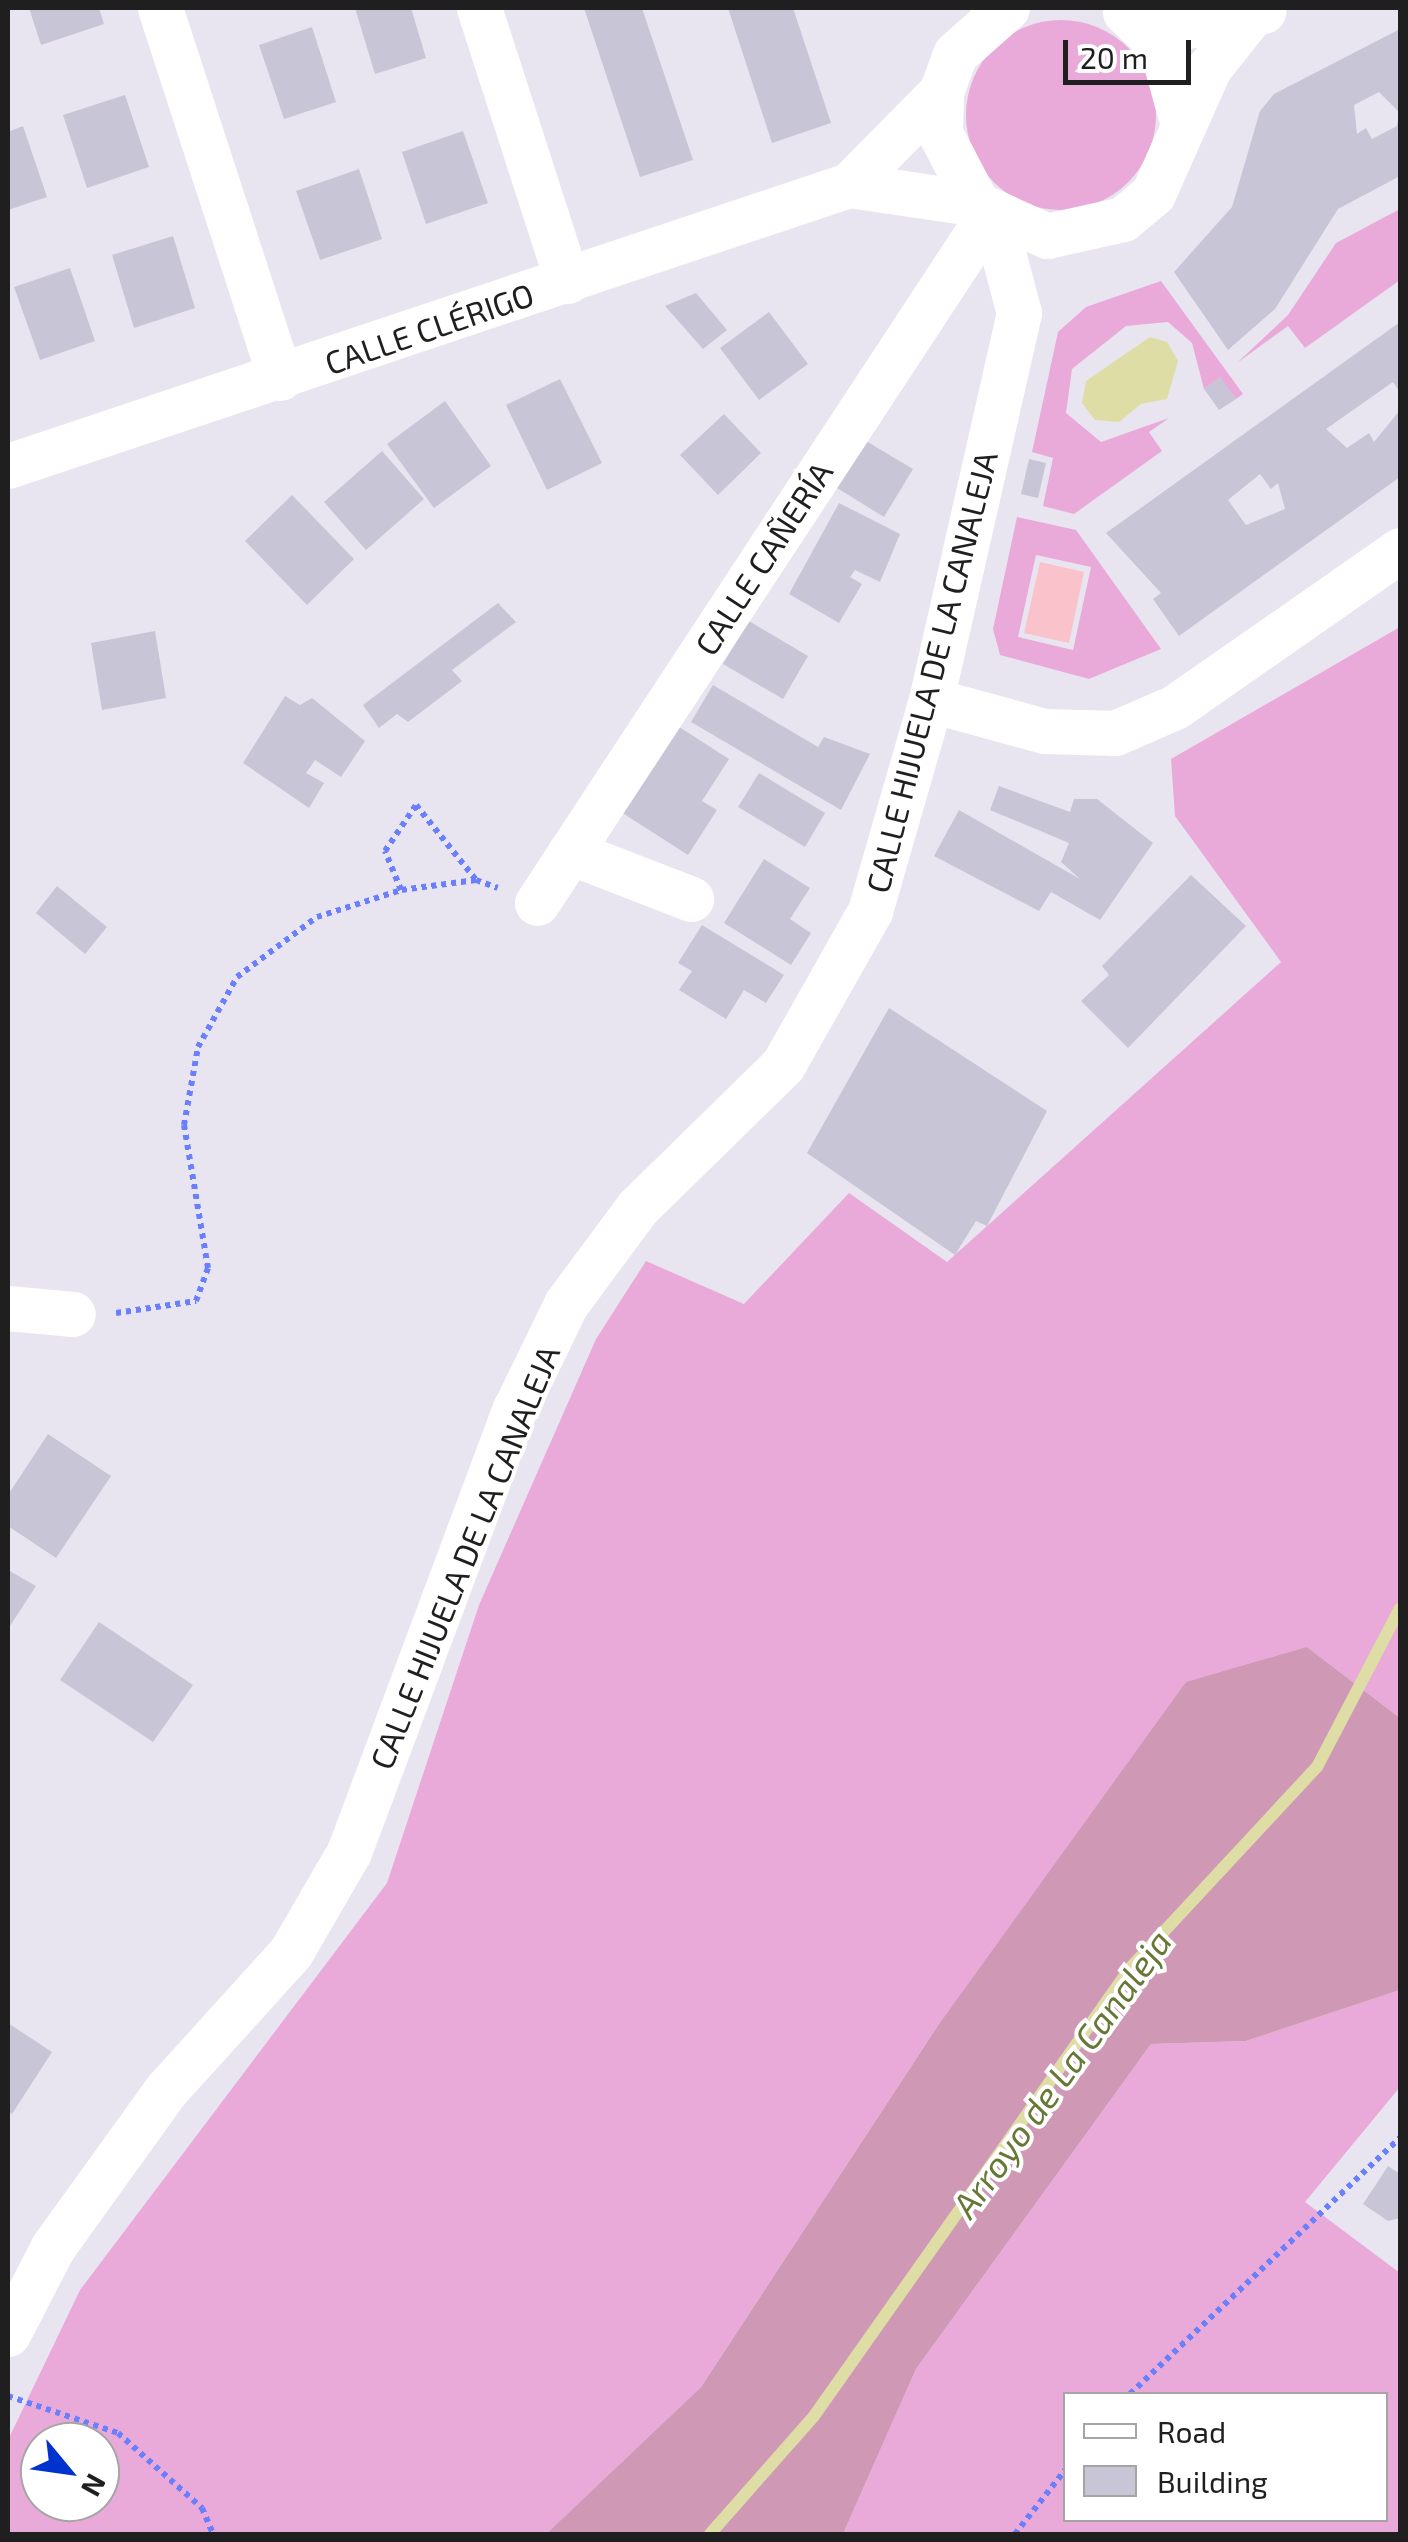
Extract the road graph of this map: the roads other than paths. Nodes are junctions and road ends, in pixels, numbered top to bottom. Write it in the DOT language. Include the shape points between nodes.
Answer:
graph roads {
  1 [pos="160,8"];
  2 [pos="479,8"];
  3 [pos="1007,8"];
  4 [pos="1123,10"];
  5 [pos="1259,14"];
  6 [pos="971,23"];
  7 [pos="940,92"];
  8 [pos="1182,121"];
  9 [pos="849,185"];
  10 [pos="986,211"];
  11 [pos="1087,234"];
  12 [pos="567,281"];
  13 [pos="1019,312"];
  14 [pos="280,378"];
  15 [pos="8,466"];
  16 [pos="1400,550"];
  17 [pos="930,700"];
  18 [pos="570,852"];
  19 [pos="690,899"];
  20 [pos="537,903"];
  21 [pos="8,1308"];
  22 [pos="72,1314"];
  23 [pos="8,2334"];
  1 -- 14 [label="street"];
  2 -- 12 [label="street"];
  3 -- 6 [label="street"];
  4 -- 5 [label="street, CALLE HIJUELA DE LA CANALEJA" via="1182,27"];
  4 -- 8 [label="street, CALLE HIJUELA DE LA CANALEJA" via="1169,64"];
  5 -- 8 [label="street, CALLE HIJUELA DE LA CANALEJA"];
  6 -- 7 [label="street"];
  7 -- 9 [label="street, CALLE CLÉRIGO"];
  7 -- 10 [label="street, CALLE HIJUELA DE LA CANALEJA" via="952,172"];
  8 -- 11 [label="street, CALLE HIJUELA DE LA CANALEJA" via="1153,194"];
  9 -- 10 [label="street, CALLE CLÉRIGO"];
  9 -- 12 [label="street, CALLE CLÉRIGO"];
  10 -- 11 [label="street" via="1047,236"];
  10 -- 13 [label="street, CALLE HIJUELA DE LA CANALEJA"];
  10 -- 18 [label="street, CALLE CAÑERÍA"];
  11 -- 13 [label="street, CALLE HIJUELA DE LA CANALEJA"];
  12 -- 14 [label="street, CALLE CLÉRIGO"];
  13 -- 17 [label="street, CALLE HIJUELA DE LA CANALEJA"];
  14 -- 15 [label="street, CALLE CLÉRIGO"];
  16 -- 17 [label="street" via="1176,707 1115,734 1044,731"];
  17 -- 23 [label="street, CALLE HIJUELA DE LA CANALEJA" via="870,911 783,1065 637,1208 566,1304 515,1409 348,1852 291,1952 166,2090 52,2247"];
  18 -- 19 [label="street"];
  18 -- 20 [label="street, CALLE CAÑERÍA"];
  21 -- 22 [label="street"];
}
